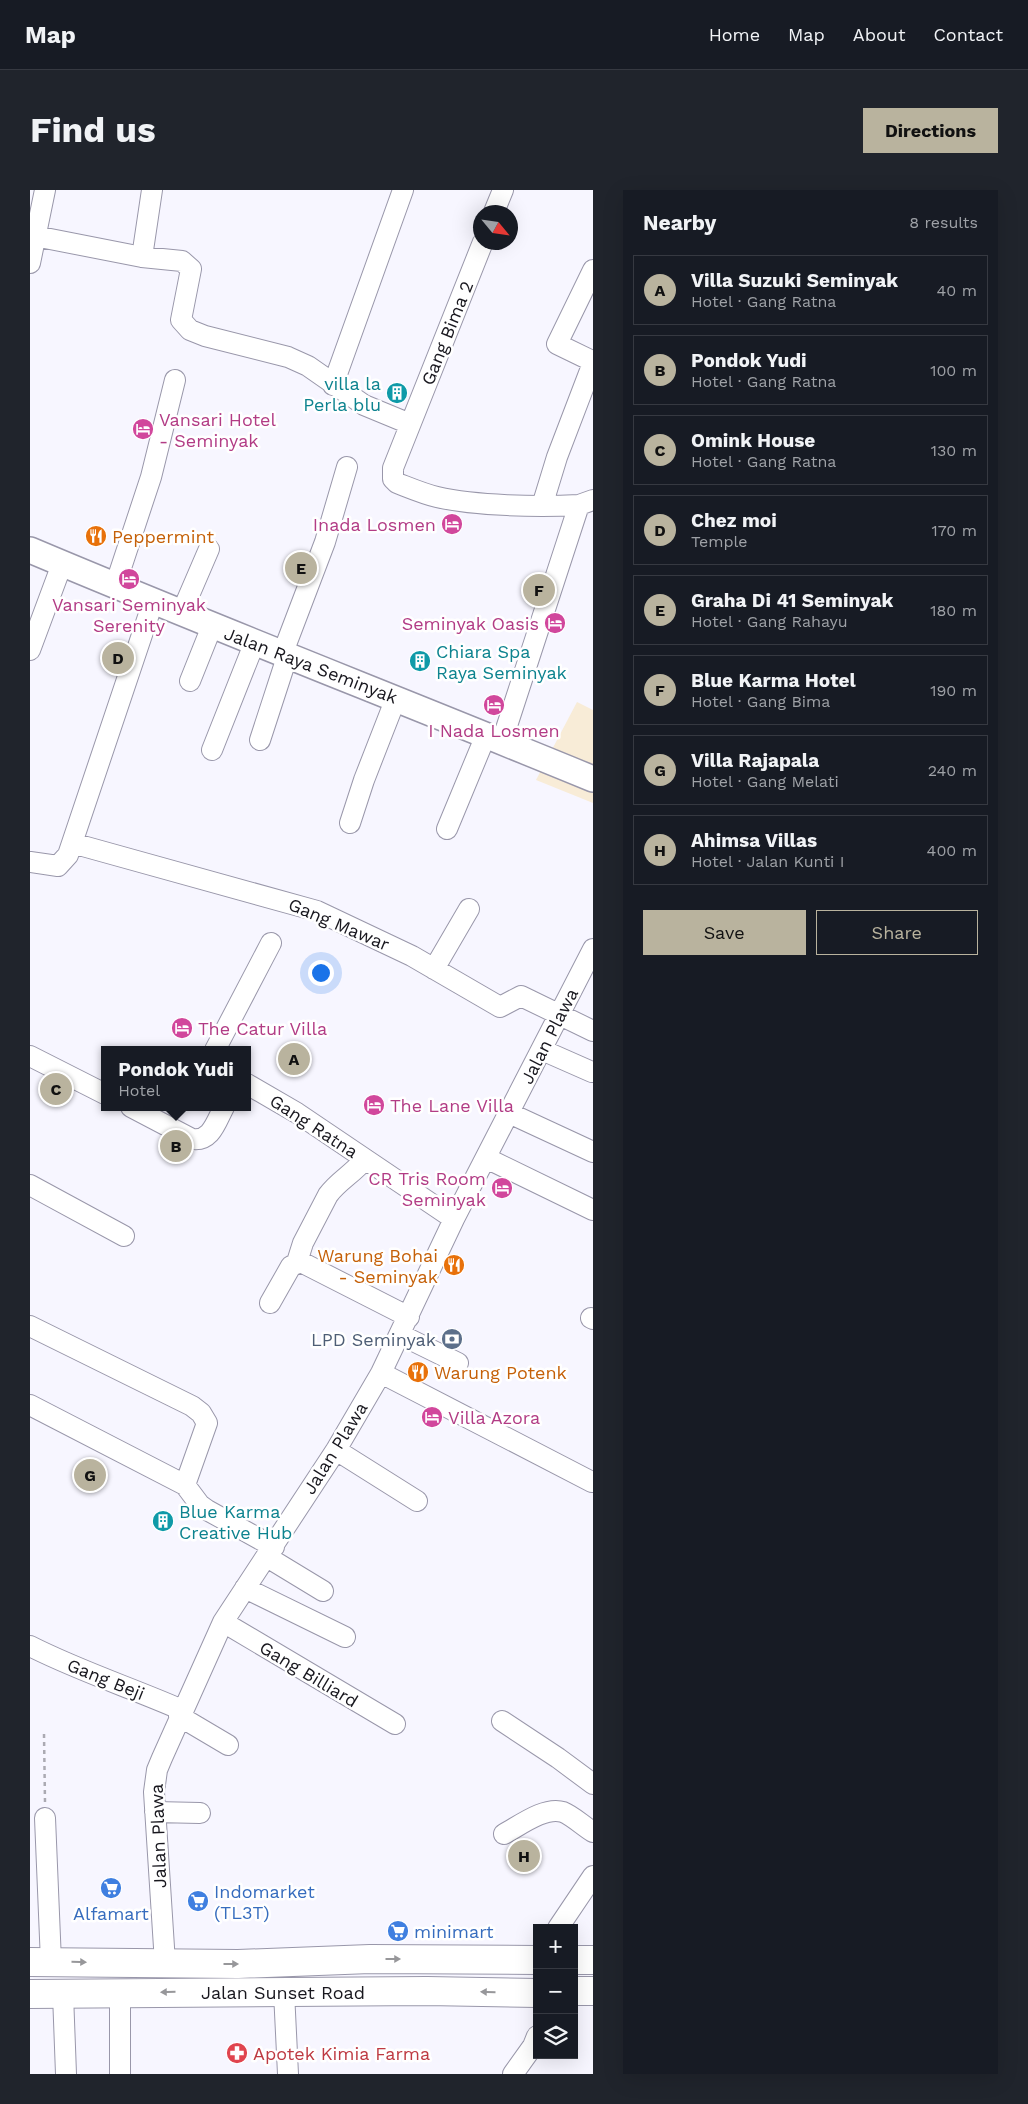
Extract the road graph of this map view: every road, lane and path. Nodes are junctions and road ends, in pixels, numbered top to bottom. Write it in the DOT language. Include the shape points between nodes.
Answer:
graph roads {
  1 [pos="45,190"];
  2 [pos="152,190"];
  3 [pos="403,190"];
  4 [pos="503,190"];
  5 [pos="497,205"];
  6 [pos="32,235"];
  7 [pos="480,250"];
  8 [pos="142,257"];
  9 [pos="30,263"];
  10 [pos="593,270"];
  11 [pos="175,380"];
  12 [pos="333,385"];
  13 [pos="410,424"];
  14 [pos="347,467"];
  15 [pos="589,500"];
  16 [pos="542,506"];
  17 [pos="209,549"];
  18 [pos="30,550"];
  19 [pos="62,564"];
  20 [pos="115,586"];
  21 [pos="153,602"];
  22 [pos="181,614"];
  23 [pos="212,626"];
  24 [pos="254,644"];
  25 [pos="30,650"];
  26 [pos="285,656"];
  27 [pos="190,681"];
  28 [pos="396,698"];
  29 [pos="494,738"];
  30 [pos="260,740"];
  31 [pos="212,750"];
  32 [pos="593,778"];
  33 [pos="350,823"];
  34 [pos="447,828"];
  35 [pos="72,843"];
  36 [pos="30,862"];
  37 [pos="469,909"];
  38 [pos="271,943"];
  39 [pos="593,949"];
  40 [pos="434,969"];
  41 [pos="560,1014"];
  42 [pos="593,1031"];
  43 [pos="216,1046"];
  44 [pos="542,1050"];
  45 [pos="30,1056"];
  46 [pos="592,1072"];
  47 [pos="251,1086"];
  48 [pos="101,1092"];
  49 [pos="139,1111"];
  50 [pos="222,1111"];
  51 [pos="509,1113"];
  52 [pos="593,1152"];
  53 [pos="486,1158"];
  54 [pos="365,1159"];
  55 [pos="30,1185"];
  56 [pos="593,1210"];
  57 [pos="454,1219"];
  58 [pos="124,1236"];
  59 [pos="297,1262"];
  60 [pos="270,1303"];
  61 [pos="30,1326"];
  62 [pos="405,1326"];
  63 [pos="458,1363"];
  64 [pos="381,1373"];
  65 [pos="30,1405"];
  66 [pos="336,1450"];
  67 [pos="592,1482"];
  68 [pos="185,1485"];
  69 [pos="417,1501"];
  70 [pos="270,1552"];
  71 [pos="245,1588"];
  72 [pos="323,1590"];
  73 [pos="223,1622"];
  74 [pos="345,1636"];
  75 [pos="30,1646"];
  76 [pos="181,1713"];
  77 [pos="502,1721"];
  78 [pos="395,1724"];
  79 [pos="44,1734"];
  80 [pos="228,1745"];
  81 [pos="593,1784"];
  82 [pos="155,1812"];
  83 [pos="200,1813"];
  84 [pos="45,1818"];
  85 [pos="593,1832"];
  86 [pos="504,1834"];
  87 [pos="593,1876"];
  88 [pos="561,1924"];
  89 [pos="533,1960"];
  90 [pos="578,1960"];
  91 [pos="593,1960"];
  92 [pos="40,1962"];
  93 [pos="164,1963"];
  94 [pos="578,1991"];
  95 [pos="593,1991"];
  96 [pos="284,1992"];
  97 [pos="533,1992"];
  98 [pos="120,1993"];
  99 [pos="30,1994"];
  100 [pos="63,1994"];
  101 [pos="533,2046"];
  102 [pos="66,2074"];
  103 [pos="120,2074"];
  104 [pos="288,2074"];
  105 [pos="513,2074"];
  1 -- 6 [label="street"];
  2 -- 8 [label="street"];
  3 -- 12 [label="street"];
  4 -- 5 [label="street"];
  6 -- 8 [label="street"];
  6 -- 9 [label="street"];
  7 -- 13 [label="street, Gang Bima 2"];
  8 -- 12 [label="street" via="182,261 188,265 190,280 181,320 190,330 288,357 308,366"];
  10 -- 16 [label="street" via="557,344 590,360 591,368"];
  11 -- 20 [label="street" via="151,476"];
  12 -- 13 [label="street" via="364,405"];
  13 -- 16 [label="street, Gang Bima 2" via="392,468 393,479 397,483 436,497"];
  14 -- 26 [label="street"];
  15 -- 16 [label="street"];
  15 -- 29 [label="street"];
  17 -- 22 [label="street"];
  18 -- 19 [label="main road, Jalan Raya Seminyak"];
  19 -- 20 [label="main road, Jalan Raya Seminyak"];
  19 -- 25 [label="street"];
  20 -- 21 [label="main road, Jalan Raya Seminyak"];
  21 -- 22 [label="main road, Jalan Raya Seminyak"];
  21 -- 35 [label="street"];
  22 -- 23 [label="main road, Jalan Raya Seminyak"];
  23 -- 24 [label="main road, Jalan Raya Seminyak"];
  23 -- 27 [label="street"];
  24 -- 26 [label="main road, Jalan Raya Seminyak"];
  24 -- 31 [label="street"];
  26 -- 28 [label="main road, Jalan Raya Seminyak"];
  26 -- 30 [label="street"];
  28 -- 29 [label="main road, Jalan Raya Seminyak"];
  28 -- 33 [label="street"];
  29 -- 32 [label="main road, Jalan Raya Seminyak"];
  29 -- 34 [label="street"];
  35 -- 36 [label="street" via="61,864"];
  35 -- 40 [label="street, Gang Mawar" via="318,911"];
  37 -- 40 [label="street"];
  38 -- 43 [label="street"];
  39 -- 41 [label="street, Jalan Plawa"];
  40 -- 41 [label="street, Gang Mawar" via="500,1007 521,996"];
  41 -- 42 [label="street"];
  41 -- 44 [label="street, Jalan Plawa"];
  44 -- 46 [label="street"];
  44 -- 51 [label="street, Jalan Plawa"];
  45 -- 48 [label="street"];
  47 -- 54 [label="street, Gang Ratna"];
  49 -- 50 [label="street" via="201,1141 207,1138"];
  51 -- 52 [label="street"];
  51 -- 53 [label="street, Jalan Plawa"];
  53 -- 56 [label="street"];
  53 -- 57 [label="street, Jalan Plawa"];
  54 -- 57 [label="street, Gang Ratna"];
  54 -- 59 [label="street" via="328,1195 303,1243"];
  55 -- 58 [label="street"];
  57 -- 62 [label="street, Jalan Plawa"];
  59 -- 60 [label="street" via="291,1266"];
  59 -- 62 [label="street" via="306,1263"];
  61 -- 68 [label="street" via="201,1413 207,1423"];
  62 -- 63 [label="street"];
  62 -- 64 [label="street, Jalan Plawa"];
  64 -- 66 [label="street, Jalan Plawa"];
  64 -- 67 [label="street"];
  65 -- 68 [label="street"];
  66 -- 69 [label="street"];
  66 -- 70 [label="street, Jalan Plawa"];
  68 -- 70 [label="street" via="207,1510"];
  70 -- 71 [label="street, Jalan Plawa"];
  70 -- 72 [label="street"];
  71 -- 73 [label="street, Jalan Plawa"];
  71 -- 74 [label="street"];
  73 -- 76 [label="street, Jalan Plawa"];
  73 -- 78 [label="street, Gang Billiard"];
  75 -- 76 [label="street, Gang Beji" via="88,1673 134,1689"];
  76 -- 80 [label="street, Gang Beji"];
  76 -- 82 [label="street, Jalan Plawa" via="157,1770"];
  77 -- 81 [label="street"];
  79 -- 84 [label="path"];
  82 -- 83 [label="street"];
  82 -- 93 [label="street, Jalan Plawa"];
  84 -- 92 [label="street"];
  85 -- 86 [label="street" via="556,1810"];
  87 -- 88 [label="street"];
  93 -- 89 [label="highway, Jalan Sunset Road, one-way"];
  90 -- 91 [label="highway"];
  92 -- 93 [label="highway, Jalan Sunset Road, one-way"];
  94 -- 95 [label="highway"];
  97 -- 96 [label="highway, Jalan Sunset Road, one-way"];
  96 -- 98 [label="highway, Jalan Sunset Road, one-way"];
  96 -- 104 [label="street"];
  98 -- 100 [label="highway, Jalan Sunset Road"];
  98 -- 103 [label="street"];
  99 -- 100 [label="highway, Jalan Sunset Road"];
  100 -- 102 [label="street"];
  101 -- 105 [label="street"];
}
